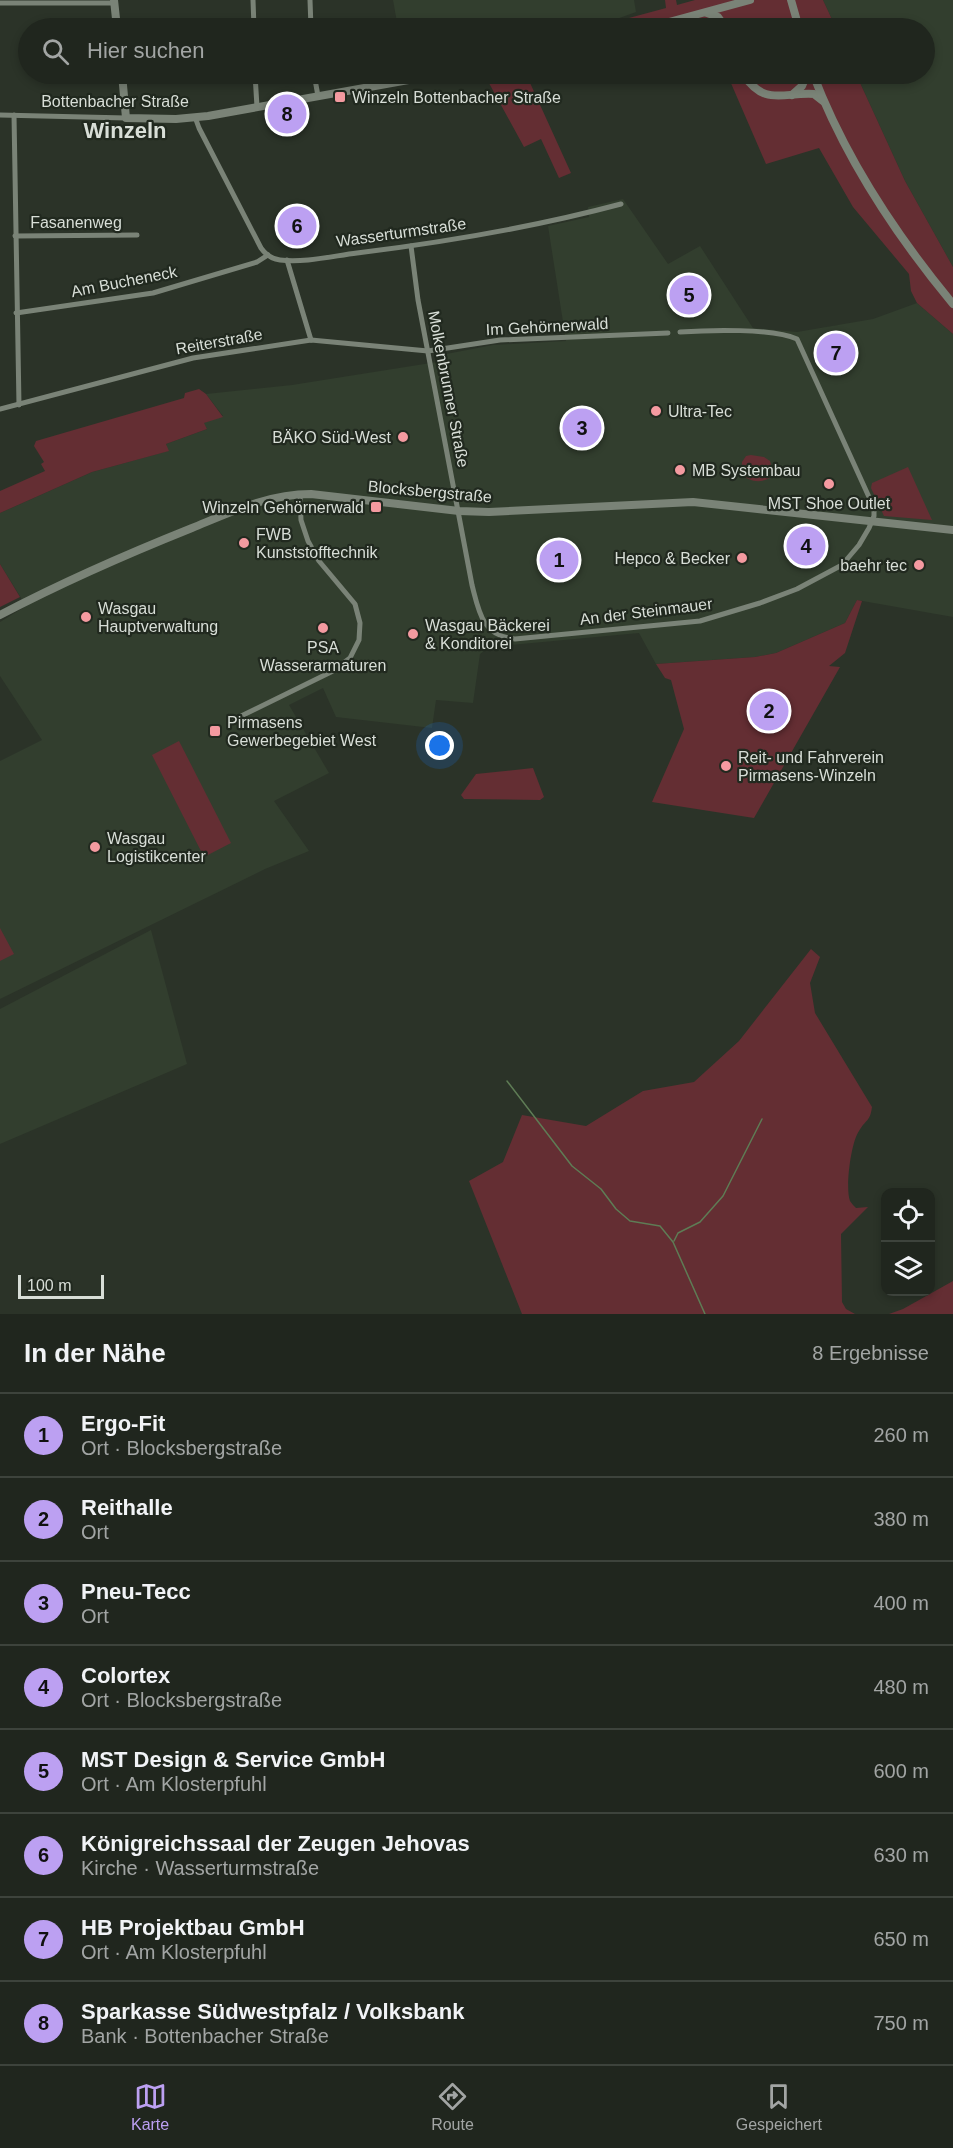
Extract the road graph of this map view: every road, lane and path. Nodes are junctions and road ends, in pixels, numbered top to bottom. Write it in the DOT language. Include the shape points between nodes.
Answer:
graph roads {
  1 [pos="254,0"];
  2 [pos="310,0"];
  3 [pos="750,0"];
  4 [pos="791,0"];
  5 [pos="4,2"];
  6 [pos="114,2"];
  7 [pos="732,5"];
  8 [pos="704,13"];
  9 [pos="116,18"];
  10 [pos="254,18"];
  11 [pos="311,18"];
  12 [pos="685,18"];
  13 [pos="717,18"];
  14 [pos="725,18"];
  15 [pos="796,18"];
  16 [pos="123,84"];
  17 [pos="256,84"];
  18 [pos="316,84"];
  19 [pos="386,84"];
  20 [pos="751,84"];
  21 [pos="803,84"];
  22 [pos="817,84"];
  23 [pos="318,96"];
  24 [pos="788,96"];
  25 [pos="825,103"];
  26 [pos="257,107"];
  27 [pos="0,115"];
  28 [pos="14,115"];
  29 [pos="195,117"];
  30 [pos="126,118"];
  31 [pos="621,204"];
  32 [pos="137,235"];
  33 [pos="15,236"];
  34 [pos="411,246"];
  35 [pos="268,255"];
  36 [pos="287,260"];
  37 [pos="953,304"];
  38 [pos="16,313"];
  39 [pos="680,332"];
  40 [pos="668,333"];
  41 [pos="311,340"];
  42 [pos="428,351"];
  43 [pos="19,405"];
  44 [pos="0,409"];
  45 [pos="300,494"];
  46 [pos="459,511"];
  47 [pos="872,522"];
  48 [pos="953,530"];
  49 [pos="0,615"];
  50 [pos="498,636"];
  51 [pos="233,720"];
  1 -- 10 [label="street"];
  2 -- 11 [label="street"];
  3 -- 7 [label="main road"];
  4 -- 15 [label="main road"];
  5 -- 6 [label="street"];
  6 -- 9 [label="main road"];
  7 -- 8 [label="main road"];
  7 -- 14 [label="main road"];
  8 -- 12 [label="main road"];
  8 -- 13 [label="main road"];
  16 -- 30 [label="main road"];
  17 -- 26 [label="street"];
  18 -- 23 [label="street"];
  19 -- 23 [label="main road, Bottenbacher Straße"];
  20 -- 24 [label="main road" via="763,92"];
  21 -- 24 [label="main road"];
  22 -- 25 [label="main road"];
  23 -- 26 [label="main road, Bottenbacher Straße"];
  24 -- 25 [label="main road" via="814,94"];
  25 -- 37 [label="main road" via="874,196"];
  26 -- 29 [label="main road, Bottenbacher Straße"];
  27 -- 28 [label="street, Bottenbacher Straße"];
  28 -- 30 [label="street, Bottenbacher Straße"];
  28 -- 33 [label="street"];
  29 -- 30 [label="main road, Bottenbacher Straße"];
  29 -- 35 [label="street" via="256,240"];
  31 -- 34 [label="street, Wasserturmstraße"];
  32 -- 33 [label="street, Fasanenweg"];
  33 -- 38 [label="street"];
  34 -- 36 [label="street, Wasserturmstraße"];
  34 -- 42 [label="street, Molkenbrunner Straße"];
  35 -- 36 [label="street, Wasserturmstraße"];
  35 -- 38 [label="street, Am Bucheneck" via="153,293"];
  36 -- 41 [label="street"];
  38 -- 43 [label="street"];
  39 -- 47 [label="street" via="741,331 797,339 873,504"];
  40 -- 42 [label="street, Im Gehörnerwald" via="500,340"];
  41 -- 42 [label="street, Reiterstraße"];
  41 -- 43 [label="street, Reiterstraße" via="193,358"];
  42 -- 46 [label="street, Molkenbrunner Straße"];
  43 -- 44 [label="street, Reiterstraße"];
  45 -- 46 [label="main road, Blocksbergstraße"];
  45 -- 49 [label="main road, Blocksbergstraße" via="259,501 127,554"];
  45 -- 51 [label="street" via="301,520 308,541 319,561 355,604 359,640 350,658 333,671"];
  46 -- 47 [label="main road, Blocksbergstraße" via="693,502"];
  46 -- 50 [label="street, Molkenbrunner Straße" via="482,620"];
  47 -- 48 [label="main road, Blocksbergstraße"];
  47 -- 50 [label="street, An der Steinmauer" via="842,565 797,589 743,609 700,621 641,628 514,639"];
}
